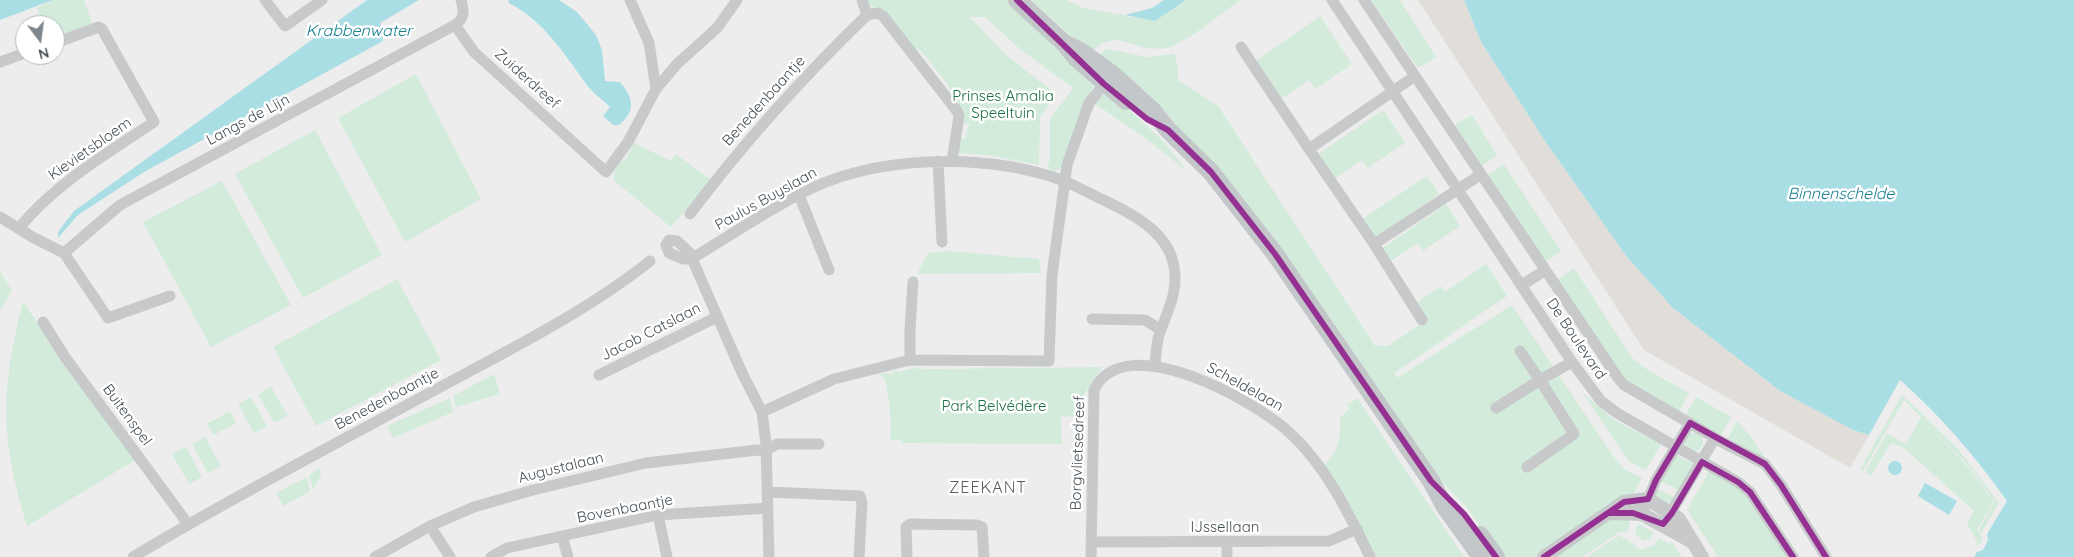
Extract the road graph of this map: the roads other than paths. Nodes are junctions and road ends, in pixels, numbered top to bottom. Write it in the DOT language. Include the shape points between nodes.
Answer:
graph roads {
  1 [pos="265,0"];
  2 [pos="322,0"];
  3 [pos="461,0"];
  4 [pos="630,0"];
  5 [pos="737,0"];
  6 [pos="862,0"];
  7 [pos="1016,0"];
  8 [pos="1332,0"];
  9 [pos="1364,0"];
  10 [pos="867,14"];
  11 [pos="454,25"];
  12 [pos="65,39"];
  13 [pos="1241,47"];
  14 [pos="15,57"];
  15 [pos="0,62"];
  16 [pos="1415,76"];
  17 [pos="1108,79"];
  18 [pos="656,89"];
  19 [pos="1388,94"];
  20 [pos="1309,149"];
  21 [pos="938,161"];
  22 [pos="952,161"];
  23 [pos="1480,175"];
  24 [pos="1065,182"];
  25 [pos="1457,188"];
  26 [pos="799,195"];
  27 [pos="690,214"];
  28 [pos="0,217"];
  29 [pos="18,228"];
  30 [pos="942,242"];
  31 [pos="1374,244"];
  32 [pos="64,253"];
  33 [pos="692,259"];
  34 [pos="650,261"];
  35 [pos="829,270"];
  36 [pos="1544,271"];
  37 [pos="913,282"];
  38 [pos="1522,286"];
  39 [pos="170,296"];
  40 [pos="717,316"];
  41 [pos="1092,319"];
  42 [pos="1422,320"];
  43 [pos="43,322"];
  44 [pos="1161,330"];
  45 [pos="1520,351"];
  46 [pos="910,360"];
  47 [pos="1572,362"];
  48 [pos="1154,365"];
  49 [pos="599,375"];
  50 [pos="1540,380"];
  51 [pos="1496,408"];
  52 [pos="762,412"];
  53 [pos="1690,423"];
  54 [pos="1719,440"];
  55 [pos="819,444"];
  56 [pos="1675,446"];
  57 [pos="765,451"];
  58 [pos="1705,464"];
  59 [pos="1527,467"];
  60 [pos="1431,481"];
  61 [pos="768,492"];
  62 [pos="1648,499"];
  63 [pos="768,508"];
  64 [pos="1608,513"];
  65 [pos="1672,513"];
  66 [pos="1642,514"];
  67 [pos="658,515"];
  68 [pos="188,524"];
  69 [pos="1663,524"];
  70 [pos="430,526"];
  71 [pos="1357,530"];
  72 [pos="562,536"];
  73 [pos="1691,541"];
  74 [pos="1091,542"];
  75 [pos="1227,542"];
  76 [pos="133,557"];
  77 [pos="375,557"];
  78 [pos="450,557"];
  79 [pos="491,557"];
  80 [pos="568,557"];
  81 [pos="667,557"];
  82 [pos="770,557"];
  83 [pos="859,557"];
  84 [pos="907,557"];
  85 [pos="984,557"];
  86 [pos="1091,557"];
  87 [pos="1227,557"];
  88 [pos="1370,557"];
  89 [pos="1481,557"];
  90 [pos="1496,557"];
  91 [pos="1544,557"];
  92 [pos="1702,557"];
  93 [pos="1793,557"];
  94 [pos="1826,557"];
  1 -- 2 [label="street" via="285,26"];
  3 -- 11 [label="street" via="463,16"];
  4 -- 18 [label="street" via="649,43"];
  5 -- 18 [label="street" via="716,28 677,64"];
  6 -- 10 [label="street"];
  7 -- 17 [label="main road" via="1076,58"];
  8 -- 19 [label="street, De Boulevard"];
  9 -- 16 [label="street, De Boulevard"];
  10 -- 22 [label="street" via="883,16 960,116"];
  10 -- 27 [label="street, Benedenbaantje" via="768,117"];
  11 -- 18 [label="street, Zuiderdreef" via="474,52 606,172 628,142"];
  11 -- 32 [label="street, Langs de Lijn" via="120,205"];
  12 -- 29 [label="street, Kievietsbloem" via="99,27 102,29 154,122 71,179"];
  13 -- 20 [label="street"];
  14 -- 15 [label="street"];
  16 -- 19 [label="street"];
  16 -- 23 [label="street, De Boulevard"];
  17 -- 24 [label="street" via="1089,103 1067,165"];
  17 -- 60 [label="main road" via="1147,119 1168,130 1211,172 1275,254"];
  19 -- 20 [label="street"];
  19 -- 25 [label="street, De Boulevard"];
  20 -- 31 [label="street"];
  21 -- 22 [label="street, Paulus Buyslaan"];
  21 -- 26 [label="street, Paulus Buyslaan" via="886,166 851,174"];
  21 -- 30 [label="street"];
  22 -- 24 [label="street, Paulus Buyslaan" via="1015,169"];
  23 -- 25 [label="street"];
  23 -- 36 [label="street, De Boulevard"];
  24 -- 44 [label="street, Paulus Buyslaan" via="1123,209 1154,231 1166,247 1177,279 1172,304"];
  24 -- 46 [label="street" via="1052,275 1049,361"];
  25 -- 31 [label="street"];
  25 -- 38 [label="street, De Boulevard"];
  26 -- 33 [label="street, Paulus Buyslaan"];
  26 -- 35 [label="street"];
  28 -- 29 [label="street"];
  29 -- 32 [label="street"];
  31 -- 42 [label="street"];
  32 -- 39 [label="street" via="108,318"];
  33 -- 40 [label="street, Jacob Catslaan"];
  34 -- 68 [label="street, Benedenbaantje" via="623,283 494,358"];
  36 -- 38 [label="street"];
  36 -- 53 [label="street, De Boulevard" via="1624,385"];
  37 -- 46 [label="street"];
  38 -- 47 [label="street, De Boulevard"];
  40 -- 49 [label="street, Jacob Catslaan"];
  40 -- 52 [label="street, Jacob Catslaan"];
  41 -- 44 [label="street" via="1145,320"];
  43 -- 68 [label="street, Buitenspel" via="65,357"];
  44 -- 48 [label="street, Paulus Buyslaan"];
  45 -- 50 [label="street"];
  46 -- 52 [label="street" via="834,378"];
  47 -- 50 [label="street"];
  47 -- 56 [label="street, De Boulevard" via="1601,401"];
  48 -- 71 [label="street, Scheldelaan" via="1202,379 1268,415 1291,433 1319,466"];
  48 -- 74 [label="street, Borgvlietsedreef" via="1112,369 1098,380 1094,390"];
  50 -- 51 [label="street"];
  50 -- 59 [label="street" via="1574,434"];
  52 -- 57 [label="street, Jacob Catslaan"];
  53 -- 54 [label="street, De Boulevard"];
  53 -- 56 [label="street"];
  54 -- 58 [label="street"];
  54 -- 94 [label="street, De Boulevard" via="1765,464"];
  55 -- 57 [label="street, Augustalaan" via="776,444"];
  56 -- 58 [label="street, De Boulevard"];
  56 -- 62 [label="street"];
  57 -- 61 [label="street, Jacob Catslaan"];
  57 -- 70 [label="street, Augustalaan" via="646,463 474,506"];
  58 -- 65 [label="street"];
  58 -- 93 [label="street, De Boulevard" via="1750,492"];
  60 -- 89 [label="main road" via="1445,507"];
  60 -- 90 [label="main road" via="1464,514"];
  61 -- 63 [label="street, Jacob Catslaan"];
  61 -- 83 [label="street" via="860,496"];
  62 -- 64 [label="street" via="1624,502"];
  62 -- 65 [label="street"];
  62 -- 66 [label="street"];
  63 -- 67 [label="street, Bovenbaantje"];
  63 -- 82 [label="street, Jacob Catslaan"];
  64 -- 66 [label="street"];
  64 -- 91 [label="street"];
  65 -- 69 [label="street"];
  65 -- 73 [label="street"];
  66 -- 69 [label="street"];
  67 -- 72 [label="street, Bovenbaantje"];
  67 -- 81 [label="street"];
  68 -- 76 [label="street, Benedenbaantje"];
  69 -- 73 [label="street"];
  70 -- 77 [label="street, Augustalaan"];
  70 -- 78 [label="street"];
  71 -- 75 [label="street, IJssellaan" via="1329,540"];
  71 -- 88 [label="street, Scheldelaan"];
  72 -- 79 [label="street, Bovenbaantje" via="507,548"];
  72 -- 80 [label="street"];
  73 -- 92 [label="street"];
  74 -- 75 [label="street, IJssellaan"];
  74 -- 86 [label="street, Borgvlietsedreef"];
  75 -- 87 [label="street"];
  84 -- 85 [label="street" via="906,527 910,524 982,527"];
}
